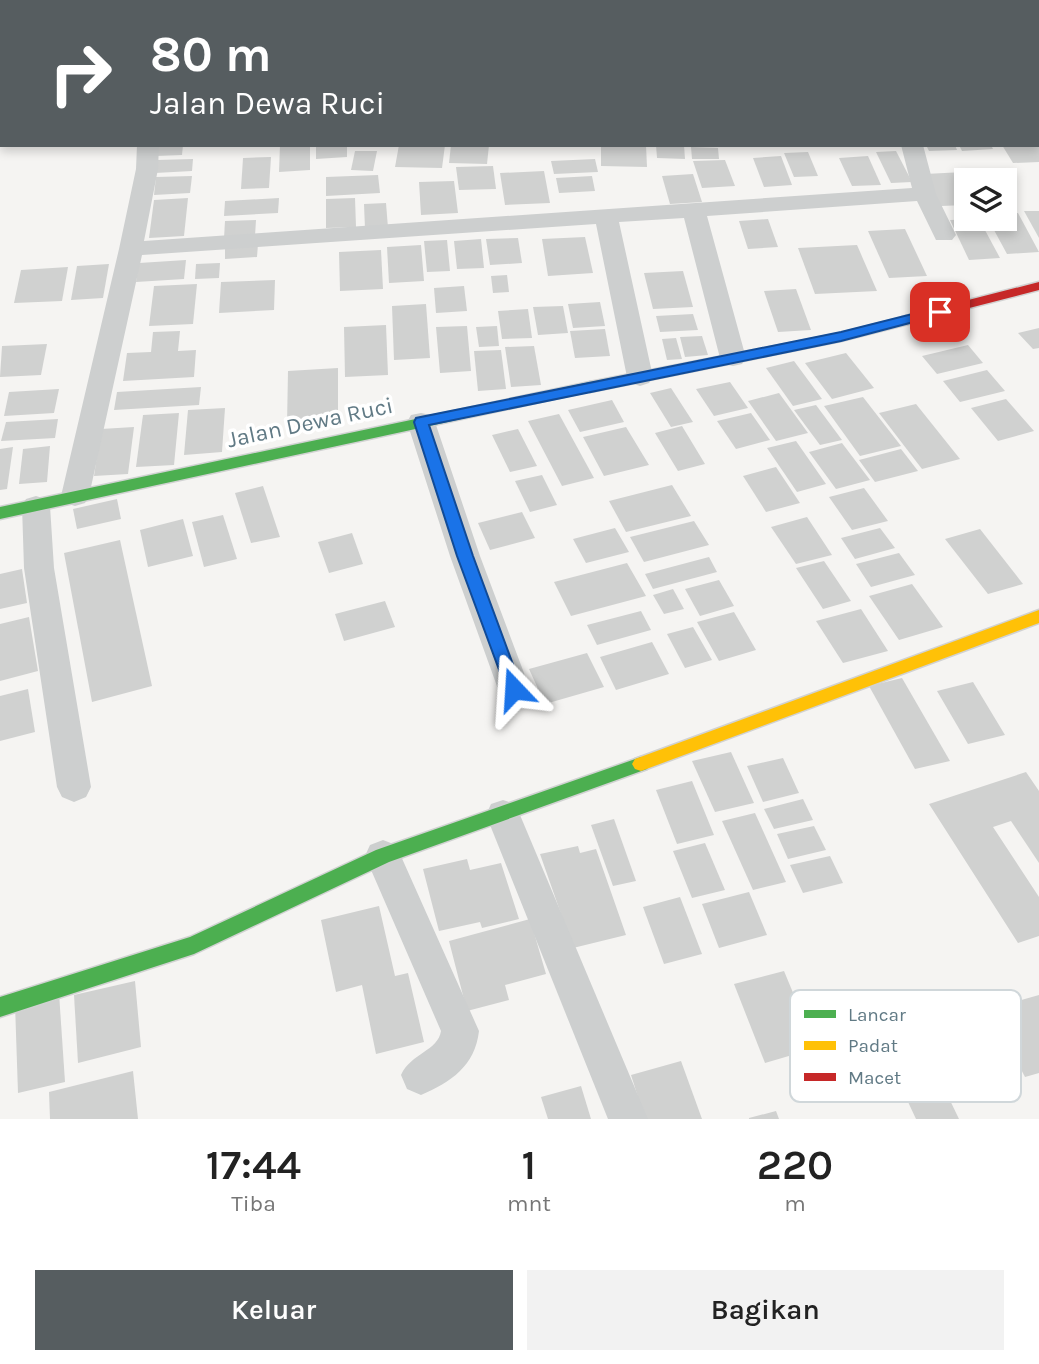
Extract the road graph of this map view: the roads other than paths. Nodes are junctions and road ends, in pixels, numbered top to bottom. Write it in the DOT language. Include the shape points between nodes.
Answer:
graph roads {
  1 [pos="148,147"];
  2 [pos="913,147"];
  3 [pos="925,194"];
  4 [pos="694,211"];
  5 [pos="606,217"];
  6 [pos="944,235"];
  7 [pos="131,249"];
  8 [pos="1039,286"];
  9 [pos="733,358"];
  10 [pos="639,377"];
  11 [pos="421,422"];
  12 [pos="75,496"];
  13 [pos="36,506"];
  14 [pos="0,513"];
  15 [pos="1039,616"];
  16 [pos="514,689"];
  17 [pos="74,787"];
  18 [pos="503,815"];
  19 [pos="383,856"];
  20 [pos="0,1007"];
  21 [pos="421,1075"];
  22 [pos="628,1119"];
  1 -- 7 [label="street"];
  2 -- 3 [label="street"];
  3 -- 4 [label="street"];
  3 -- 6 [label="street"];
  4 -- 5 [label="street"];
  4 -- 9 [label="street"];
  5 -- 7 [label="street"];
  5 -- 10 [label="street"];
  7 -- 12 [label="street"];
  8 -- 9 [label="street, Jalan Dewa Ruci" via="841,337"];
  9 -- 10 [label="street, Jalan Dewa Ruci"];
  10 -- 11 [label="street, Jalan Dewa Ruci"];
  11 -- 12 [label="street, Jalan Dewa Ruci"];
  11 -- 16 [label="street"];
  12 -- 13 [label="street, Jalan Dewa Ruci"];
  13 -- 14 [label="street, Jalan Dewa Ruci"];
  13 -- 17 [label="street" via="39,568"];
  15 -- 18 [label="street"];
  18 -- 19 [label="street"];
  18 -- 22 [label="street"];
  19 -- 20 [label="street" via="194,946"];
  19 -- 21 [label="street" via="460,1031 460,1044 452,1056"];
}
